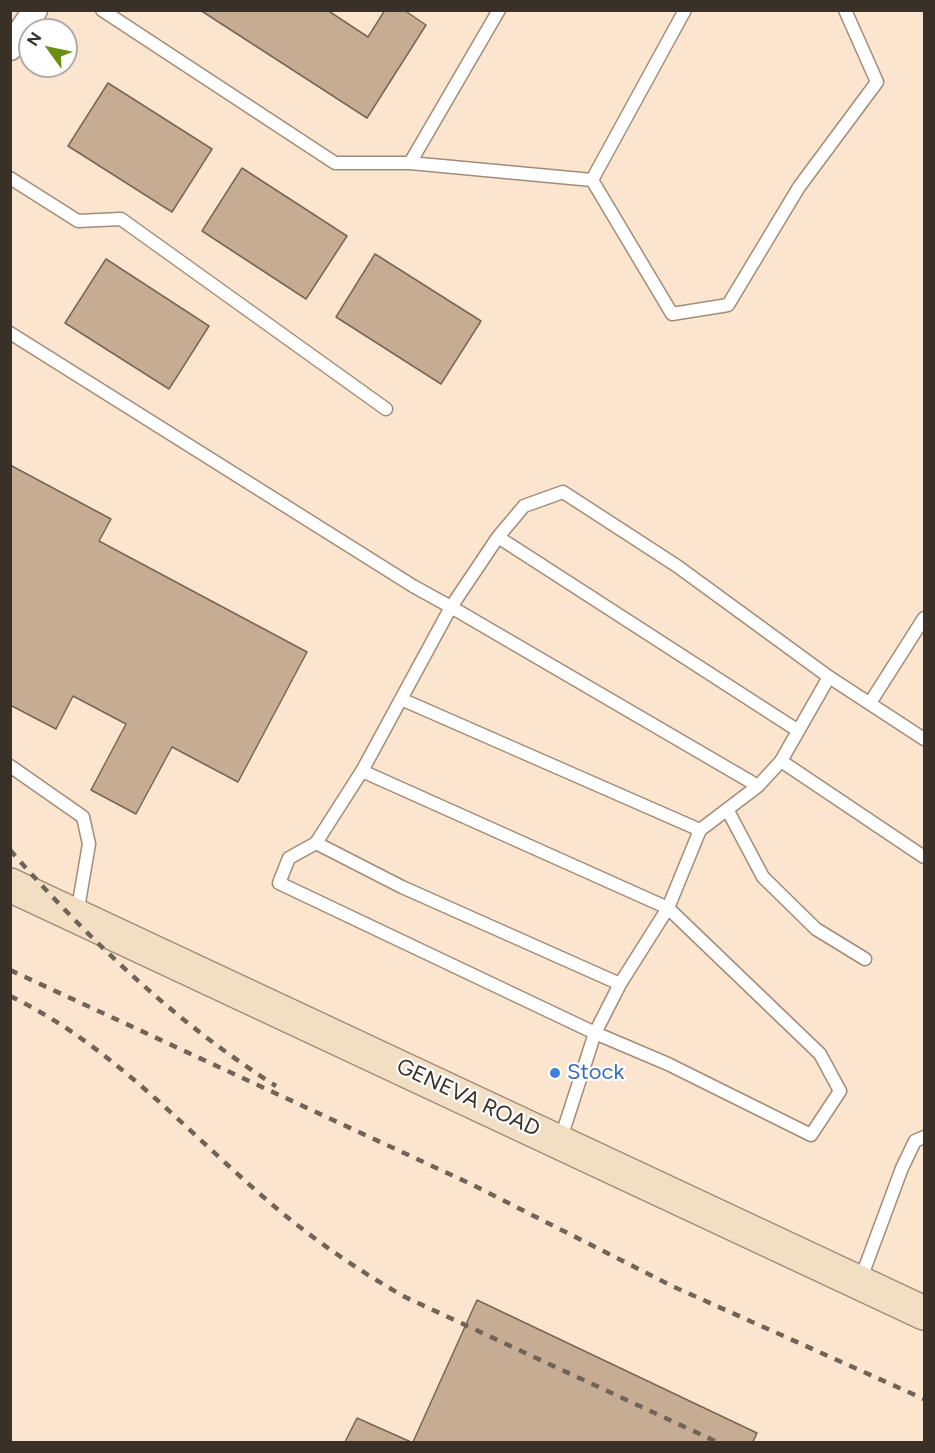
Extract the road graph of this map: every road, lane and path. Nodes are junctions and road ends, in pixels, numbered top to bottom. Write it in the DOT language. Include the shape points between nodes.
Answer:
graph roads {
  1 [pos="35,10"];
  2 [pos="102,10"];
  3 [pos="499,10"];
  4 [pos="686,10"];
  5 [pos="845,10"];
  6 [pos="10,48"];
  7 [pos="410,162"];
  8 [pos="10,178"];
  9 [pos="592,180"];
  10 [pos="10,333"];
  11 [pos="386,409"];
  12 [pos="498,537"];
  13 [pos="451,607"];
  14 [pos="924,618"];
  15 [pos="830,677"];
  16 [pos="401,699"];
  17 [pos="870,703"];
  18 [pos="797,730"];
  19 [pos="924,739"];
  20 [pos="781,761"];
  21 [pos="10,766"];
  22 [pos="362,771"];
  23 [pos="758,786"];
  24 [pos="728,810"];
  25 [pos="700,830"];
  26 [pos="316,843"];
  27 [pos="924,857"];
  28 [pos="10,885"];
  29 [pos="668,908"];
  30 [pos="77,915"];
  31 [pos="865,959"];
  32 [pos="620,984"];
  33 [pos="595,1033"];
  34 [pos="924,1137"];
  35 [pos="560,1142"];
  36 [pos="860,1282"];
  37 [pos="924,1313"];
  1 -- 6 [label="street"];
  2 -- 7 [label="lane" via="335,164"];
  3 -- 7 [label="lane"];
  4 -- 9 [label="lane"];
  5 -- 9 [label="lane" via="877,82 799,187 728,304 672,314"];
  7 -- 9 [label="lane"];
  8 -- 11 [label="lane" via="78,221 121,219"];
  10 -- 13 [label="lane"];
  12 -- 13 [label="lane"];
  12 -- 15 [label="lane" via="525,506 563,492 677,566"];
  12 -- 18 [label="lane"];
  13 -- 16 [label="lane"];
  13 -- 23 [label="lane"];
  14 -- 17 [label="lane"];
  15 -- 17 [label="lane"];
  15 -- 18 [label="lane"];
  16 -- 22 [label="lane"];
  16 -- 25 [label="lane"];
  17 -- 19 [label="lane"];
  18 -- 20 [label="lane"];
  20 -- 23 [label="lane"];
  20 -- 27 [label="lane"];
  21 -- 30 [label="lane" via="83,817 89,844"];
  22 -- 26 [label="lane"];
  22 -- 29 [label="lane"];
  23 -- 24 [label="lane"];
  24 -- 25 [label="lane"];
  24 -- 31 [label="lane" via="763,877 816,929"];
  25 -- 29 [label="lane"];
  26 -- 32 [label="lane" via="402,887"];
  26 -- 33 [label="lane" via="289,858 279,883"];
  28 -- 30 [label="main road, GENEVA ROAD"];
  29 -- 32 [label="lane"];
  29 -- 33 [label="lane" via="820,1054 840,1091 812,1135"];
  30 -- 35 [label="main road, GENEVA ROAD"];
  32 -- 33 [label="lane"];
  33 -- 35 [label="lane"];
  34 -- 36 [label="lane" via="915,1141 902,1168"];
  35 -- 36 [label="main road, GENEVA ROAD"];
  36 -- 37 [label="main road, GENEVA ROAD"];
}
